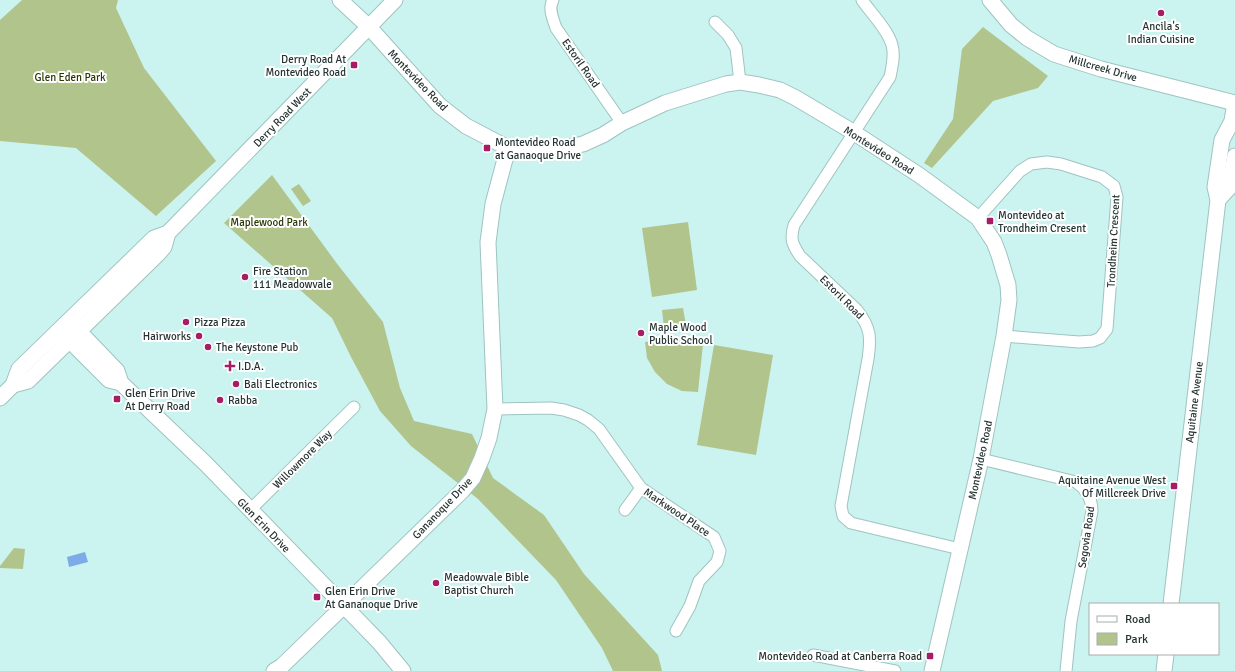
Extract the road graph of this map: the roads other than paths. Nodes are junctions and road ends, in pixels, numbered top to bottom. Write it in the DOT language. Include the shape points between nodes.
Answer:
graph roads {
  1 [pos="340,0"];
  2 [pos="395,0"];
  3 [pos="553,0"];
  4 [pos="862,0"];
  5 [pos="990,0"];
  6 [pos="716,22"];
  7 [pos="369,27"];
  8 [pos="740,82"];
  9 [pos="1235,103"];
  10 [pos="622,123"];
  11 [pos="1233,127"];
  12 [pos="853,132"];
  13 [pos="508,148"];
  14 [pos="1235,156"];
  15 [pos="1218,200"];
  16 [pos="978,218"];
  17 [pos="69,331"];
  18 [pos="1004,336"];
  19 [pos="0,398"];
  20 [pos="354,407"];
  21 [pos="495,409"];
  22 [pos="981,459"];
  23 [pos="641,488"];
  24 [pos="250,510"];
  25 [pos="625,510"];
  26 [pos="960,549"];
  27 [pos="1172,603"];
  28 [pos="344,607"];
  29 [pos="676,631"];
  30 [pos="813,655"];
  31 [pos="1166,655"];
  32 [pos="274,671"];
  33 [pos="403,671"];
  34 [pos="895,671"];
  35 [pos="932,671"];
  36 [pos="1066,671"];
  37 [pos="1164,671"];
  1 -- 7 [label="street, Montevideo Road"];
  2 -- 7 [label="street, Derry Road West"];
  3 -- 10 [label="street, Estoril Road" via="552,17 556,28"];
  4 -- 12 [label="street, Estoril Road" via="893,45 893,64 890,77"];
  5 -- 9 [label="street, Millcreek Drive" via="1011,25 1054,54 1101,69"];
  6 -- 8 [label="street" via="736,48"];
  7 -- 13 [label="street, Montevideo Road" via="440,106 466,126"];
  7 -- 17 [label="street, Derry Road West" via="168,233 158,254"];
  8 -- 10 [label="street, Montevideo Road" via="726,84 665,104"];
  8 -- 12 [label="street, Montevideo Road" via="780,90"];
  9 -- 11 [label="street, Aquitaine Avenue"];
  10 -- 13 [label="street, Montevideo Road" via="583,144 560,149"];
  11 -- 15 [label="street, Aquitaine Avenue" via="1222,140 1215,187"];
  12 -- 16 [label="street, Montevideo Road"];
  12 -- 26 [label="street, Estoril Road" via="794,225 791,236 800,256 858,310 869,331 868,359 841,506 844,516 851,523"];
  13 -- 21 [label="street, Gananoque Drive" via="493,204 488,242"];
  14 -- 15 [label="street" via="1229,188"];
  15 -- 27 [label="street, Aquitaine Avenue"];
  16 -- 18 [label="street, Montevideo Road" via="994,242 1008,285 1009,300"];
  16 -- 18 [label="street, Trondheim Crescent" via="1020,171 1031,164 1061,164 1102,177 1114,186 1117,198 1107,329 1100,338 1080,342"];
  17 -- 19 [label="street, Derry Road West" via="19,369 14,385"];
  17 -- 24 [label="street, Glen Erin Drive" via="117,371 121,383"];
  18 -- 22 [label="street, Montevideo Road"];
  20 -- 24 [label="street, Willowmore Way"];
  21 -- 23 [label="street, Markwood Place" via="551,408 579,415 599,429"];
  21 -- 28 [label="street, Gananoque Drive" via="489,438 473,478"];
  22 -- 26 [label="street, Montevideo Road"];
  22 -- 36 [label="street, Segovia Road" via="1076,482 1083,487 1092,503 1071,621"];
  23 -- 25 [label="street"];
  23 -- 29 [label="street, Markwood Place" via="714,537 720,551 717,562 699,581 690,606"];
  24 -- 28 [label="street, Glen Erin Drive"];
  26 -- 35 [label="street, Montevideo Road"];
  28 -- 32 [label="street, Gananoque Drive"];
  28 -- 33 [label="street, Glen Erin Drive" via="379,642"];
  30 -- 34 [label="street"];
  31 -- 37 [label="street"];
}
